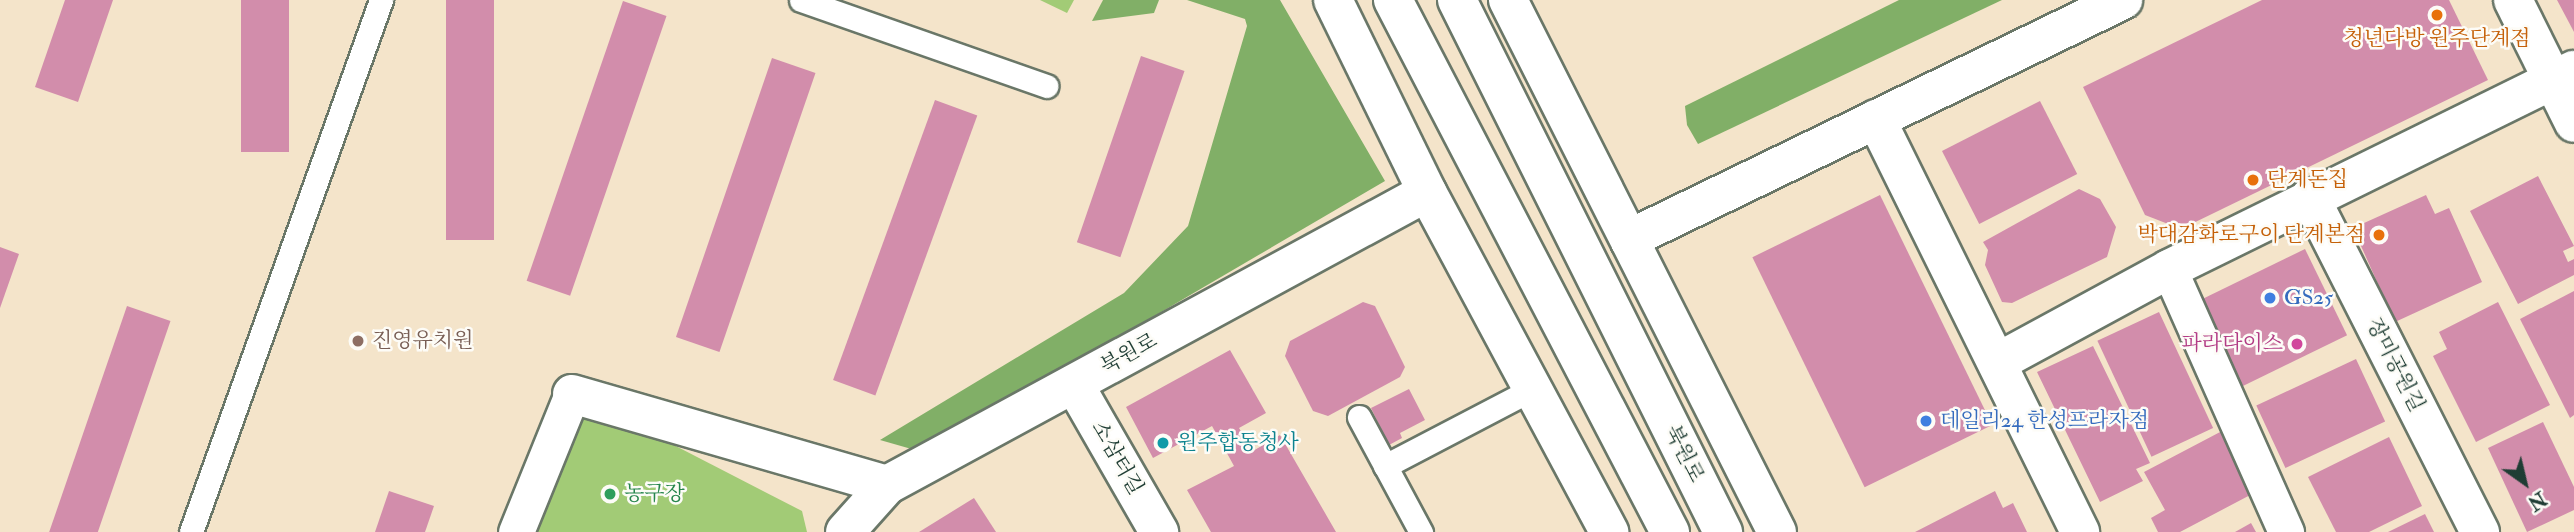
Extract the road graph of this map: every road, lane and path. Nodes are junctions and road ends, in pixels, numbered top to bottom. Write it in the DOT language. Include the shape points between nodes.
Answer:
graph roads {
  1 [pos="382,0"];
  2 [pos="801,0"];
  3 [pos="1323,0"];
  4 [pos="1333,0"];
  5 [pos="1393,0"];
  6 [pos="1457,0"];
  7 [pos="1508,0"];
  8 [pos="2123,0"];
  9 [pos="2513,0"];
  10 [pos="1352,40"];
  11 [pos="2563,75"];
  12 [pos="1046,86"];
  13 [pos="1877,119"];
  14 [pos="2574,123"];
  15 [pos="1427,192"];
  16 [pos="2310,197"];
  17 [pos="1629,239"];
  18 [pos="2169,269"];
  19 [pos="1998,362"];
  20 [pos="1074,384"];
  21 [pos="1532,388"];
  22 [pos="572,394"];
  23 [pos="1359,417"];
  24 [pos="1385,466"];
  25 [pos="887,485"];
  26 [pos="191,532"];
  27 [pos="516,532"];
  28 [pos="845,532"];
  29 [pos="1159,532"];
  30 [pos="1421,532"];
  31 [pos="1609,532"];
  32 [pos="1670,532"];
  33 [pos="1723,532"];
  34 [pos="1777,532"];
  35 [pos="2080,532"];
  36 [pos="2286,532"];
  37 [pos="2480,532"];
  1 -- 26 [label="lane"];
  2 -- 12 [label="lane"];
  3 -- 10 [label="street"];
  4 -- 10 [label="street"];
  5 -- 32 [label="street"];
  6 -- 33 [label="street, 북원로"];
  7 -- 17 [label="street"];
  8 -- 13 [label="street"];
  9 -- 11 [label="street"];
  10 -- 15 [label="street"];
  11 -- 14 [label="street"];
  11 -- 16 [label="street"];
  13 -- 17 [label="street"];
  13 -- 19 [label="street"];
  15 -- 20 [label="street, 북원로"];
  15 -- 21 [label="street"];
  16 -- 18 [label="street"];
  16 -- 37 [label="street, 장미공원길"];
  17 -- 34 [label="street"];
  18 -- 19 [label="street"];
  18 -- 36 [label="street"];
  19 -- 35 [label="street"];
  20 -- 25 [label="street, 북원로"];
  20 -- 29 [label="street, 소삼터길"];
  21 -- 24 [label="lane"];
  21 -- 31 [label="street"];
  22 -- 25 [label="street"];
  22 -- 27 [label="street"];
  23 -- 24 [label="lane"];
  24 -- 30 [label="lane"];
  25 -- 28 [label="street, 북원로"];
}
